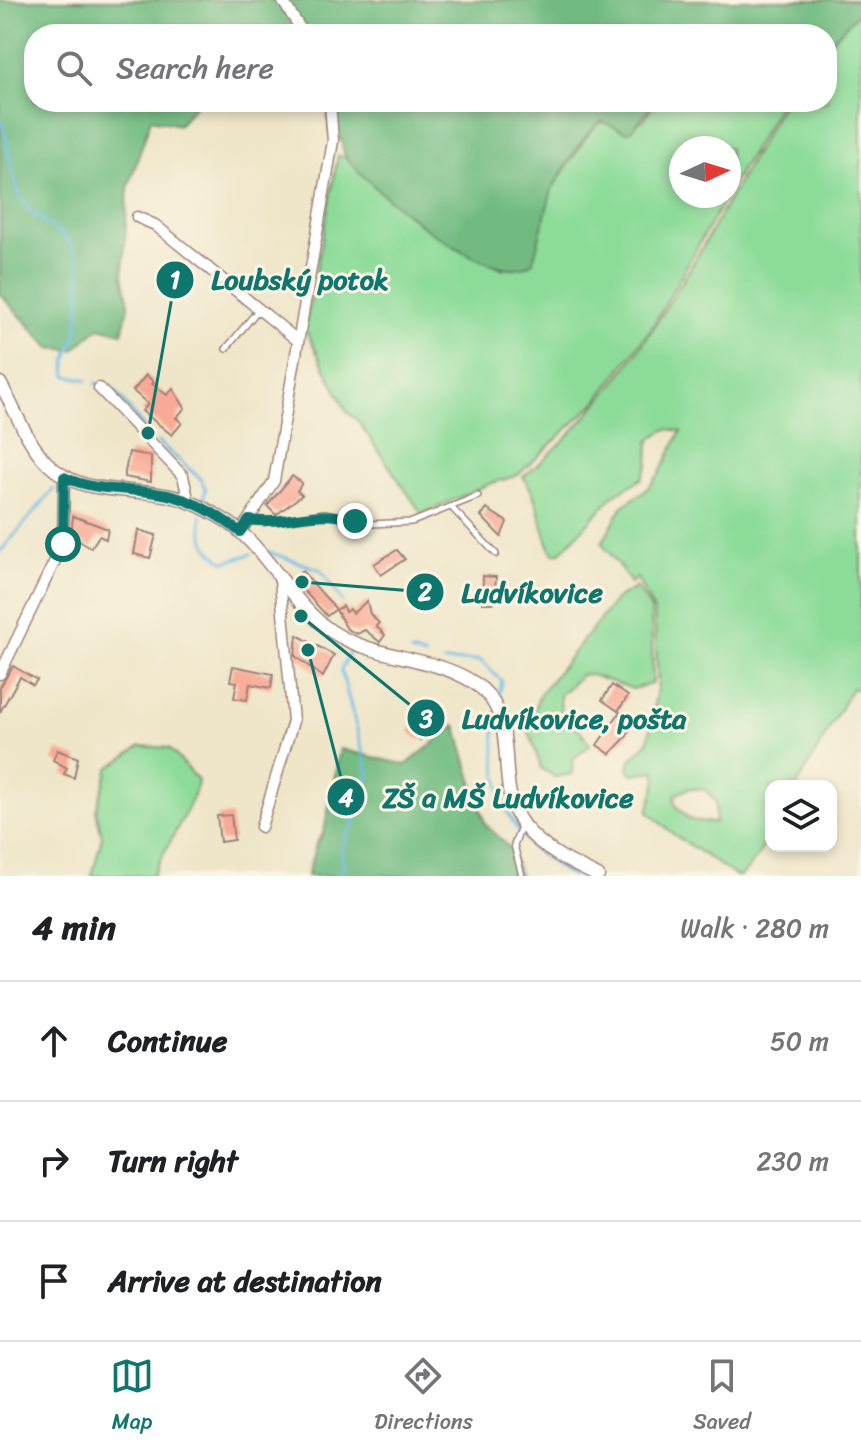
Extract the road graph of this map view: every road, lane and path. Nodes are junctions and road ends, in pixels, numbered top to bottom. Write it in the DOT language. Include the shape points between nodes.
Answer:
graph roads {
  1 [pos="282,0"];
  2 [pos="298,24"];
  3 [pos="331,112"];
  4 [pos="137,217"];
  5 [pos="258,310"];
  6 [pos="297,340"];
  7 [pos="226,349"];
  8 [pos="0,383"];
  9 [pos="99,388"];
  10 [pos="64,477"];
  11 [pos="478,496"];
  12 [pos="189,503"];
  13 [pos="451,507"];
  14 [pos="249,520"];
  15 [pos="240,532"];
  16 [pos="496,554"];
  17 [pos="280,580"];
  18 [pos="0,674"];
  19 [pos="261,827"];
  20 [pos="520,827"];
  21 [pos="522,876"];
  22 [pos="598,876"];
  1 -- 2 [label="street"];
  3 -- 6 [label="street" via="333,141"];
  4 -- 5 [label="street" via="155,225"];
  5 -- 6 [label="street"];
  5 -- 7 [label="lane"];
  6 -- 14 [label="street" via="274,481"];
  8 -- 10 [label="street" via="33,445"];
  9 -- 12 [label="street" via="183,476"];
  10 -- 12 [label="street" via="87,487 167,495"];
  10 -- 18 [label="street" via="63,544"];
  11 -- 13 [label="lane"];
  12 -- 15 [label="street"];
  13 -- 14 [label="lane" via="412,522 370,524 325,513"];
  13 -- 16 [label="lane"];
  14 -- 15 [label="street"];
  15 -- 17 [label="street"];
  17 -- 19 [label="street" via="293,721"];
  17 -- 20 [label="street" via="321,623 354,644 405,656 472,682 490,697 505,730 511,799"];
  20 -- 21 [label="lane" via="515,841"];
  20 -- 22 [label="street"];
}
